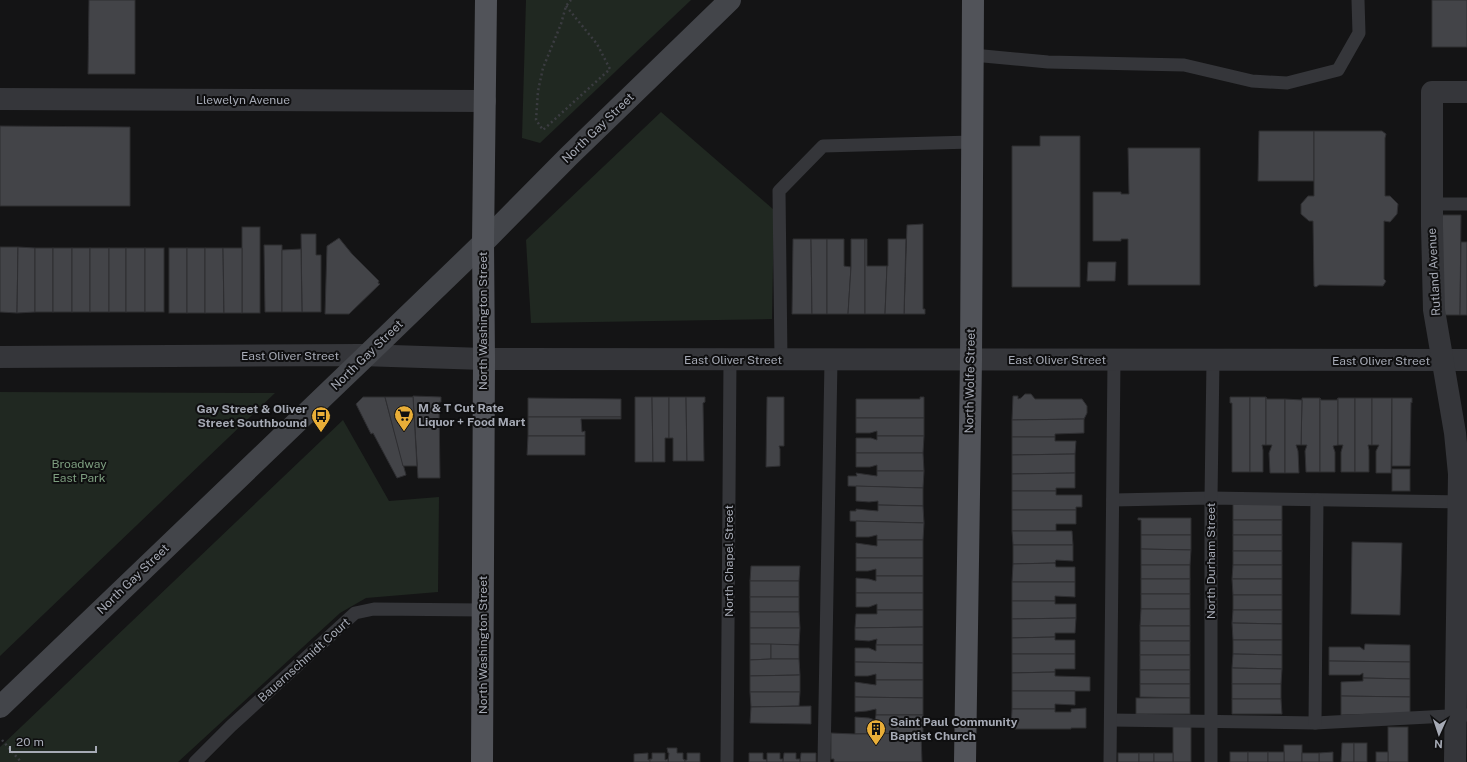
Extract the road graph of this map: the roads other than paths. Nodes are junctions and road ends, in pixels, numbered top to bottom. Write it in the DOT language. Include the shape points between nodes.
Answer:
graph roads {
  1 [pos="486,0"];
  2 [pos="730,0"];
  3 [pos="973,0"];
  4 [pos="1358,0"];
  5 [pos="973,55"];
  6 [pos="1467,92"];
  7 [pos="0,99"];
  8 [pos="485,101"];
  9 [pos="972,142"];
  10 [pos="1432,204"];
  11 [pos="1467,204"];
  12 [pos="483,243"];
  13 [pos="367,355"];
  14 [pos="0,357"];
  15 [pos="484,359"];
  16 [pos="730,360"];
  17 [pos="781,360"];
  18 [pos="831,360"];
  19 [pos="971,360"];
  20 [pos="1114,360"];
  21 [pos="1467,360"];
  22 [pos="1213,361"];
  23 [pos="1443,361"];
  24 [pos="1211,498"];
  25 [pos="1113,500"];
  26 [pos="1317,500"];
  27 [pos="1463,502"];
  28 [pos="483,610"];
  29 [pos="1462,610"];
  30 [pos="0,707"];
  31 [pos="1461,715"];
  32 [pos="1111,720"];
  33 [pos="1211,722"];
  34 [pos="1316,723"];
  35 [pos="195,762"];
  36 [pos="482,762"];
  37 [pos="727,762"];
  38 [pos="824,762"];
  39 [pos="965,762"];
  40 [pos="1110,762"];
  41 [pos="1211,762"];
  42 [pos="1455,762"];
  1 -- 8 [label="main road, North Washington Street"];
  2 -- 12 [label="main road, North Gay Street"];
  3 -- 5 [label="main road, North Wolfe Street"];
  4 -- 5 [label="lane" via="1359,33 1338,70 1287,82 1252,81 1184,65 1048,62"];
  5 -- 9 [label="main road, North Wolfe Street"];
  6 -- 10 [label="street, Rutland Avenue" via="1432,92"];
  7 -- 8 [label="street, Llewelyn Avenue"];
  8 -- 12 [label="main road, North Washington Street"];
  9 -- 17 [label="lane" via="823,146 779,191"];
  9 -- 19 [label="main road, North Wolfe Street"];
  10 -- 11 [label="lane"];
  10 -- 23 [label="street, Rutland Avenue" via="1434,310"];
  12 -- 13 [label="main road, North Gay Street"];
  12 -- 15 [label="main road, North Washington Street"];
  13 -- 14 [label="street, East Oliver Street"];
  13 -- 15 [label="street, East Oliver Street"];
  13 -- 30 [label="main road, North Gay Street"];
  15 -- 16 [label="street, East Oliver Street"];
  15 -- 28 [label="main road, North Washington Street"];
  16 -- 17 [label="street, East Oliver Street"];
  16 -- 37 [label="lane, North Chapel Street"];
  17 -- 18 [label="street, East Oliver Street"];
  18 -- 19 [label="street, East Oliver Street"];
  18 -- 38 [label="lane"];
  19 -- 20 [label="street, East Oliver Street"];
  19 -- 39 [label="main road, North Wolfe Street"];
  20 -- 22 [label="street, East Oliver Street"];
  20 -- 25 [label="lane"];
  21 -- 23 [label="street, East Oliver Street"];
  22 -- 23 [label="street, East Oliver Street"];
  22 -- 24 [label="lane, North Durham Street"];
  23 -- 27 [label="street, Rutland Avenue"];
  24 -- 25 [label="lane"];
  24 -- 26 [label="lane"];
  24 -- 33 [label="lane, North Durham Street"];
  25 -- 32 [label="lane"];
  26 -- 27 [label="lane"];
  26 -- 34 [label="lane"];
  27 -- 29 [label="street, Rutland Avenue"];
  28 -- 35 [label="lane, Bauernschmidt Court" via="374,609 355,613"];
  28 -- 36 [label="main road, North Washington Street"];
  29 -- 31 [label="street, Rutland Avenue"];
  31 -- 34 [label="lane"];
  31 -- 42 [label="street, Rutland Avenue"];
  32 -- 33 [label="lane"];
  32 -- 40 [label="lane"];
  33 -- 34 [label="lane"];
  33 -- 41 [label="lane, North Durham Street"];
}
